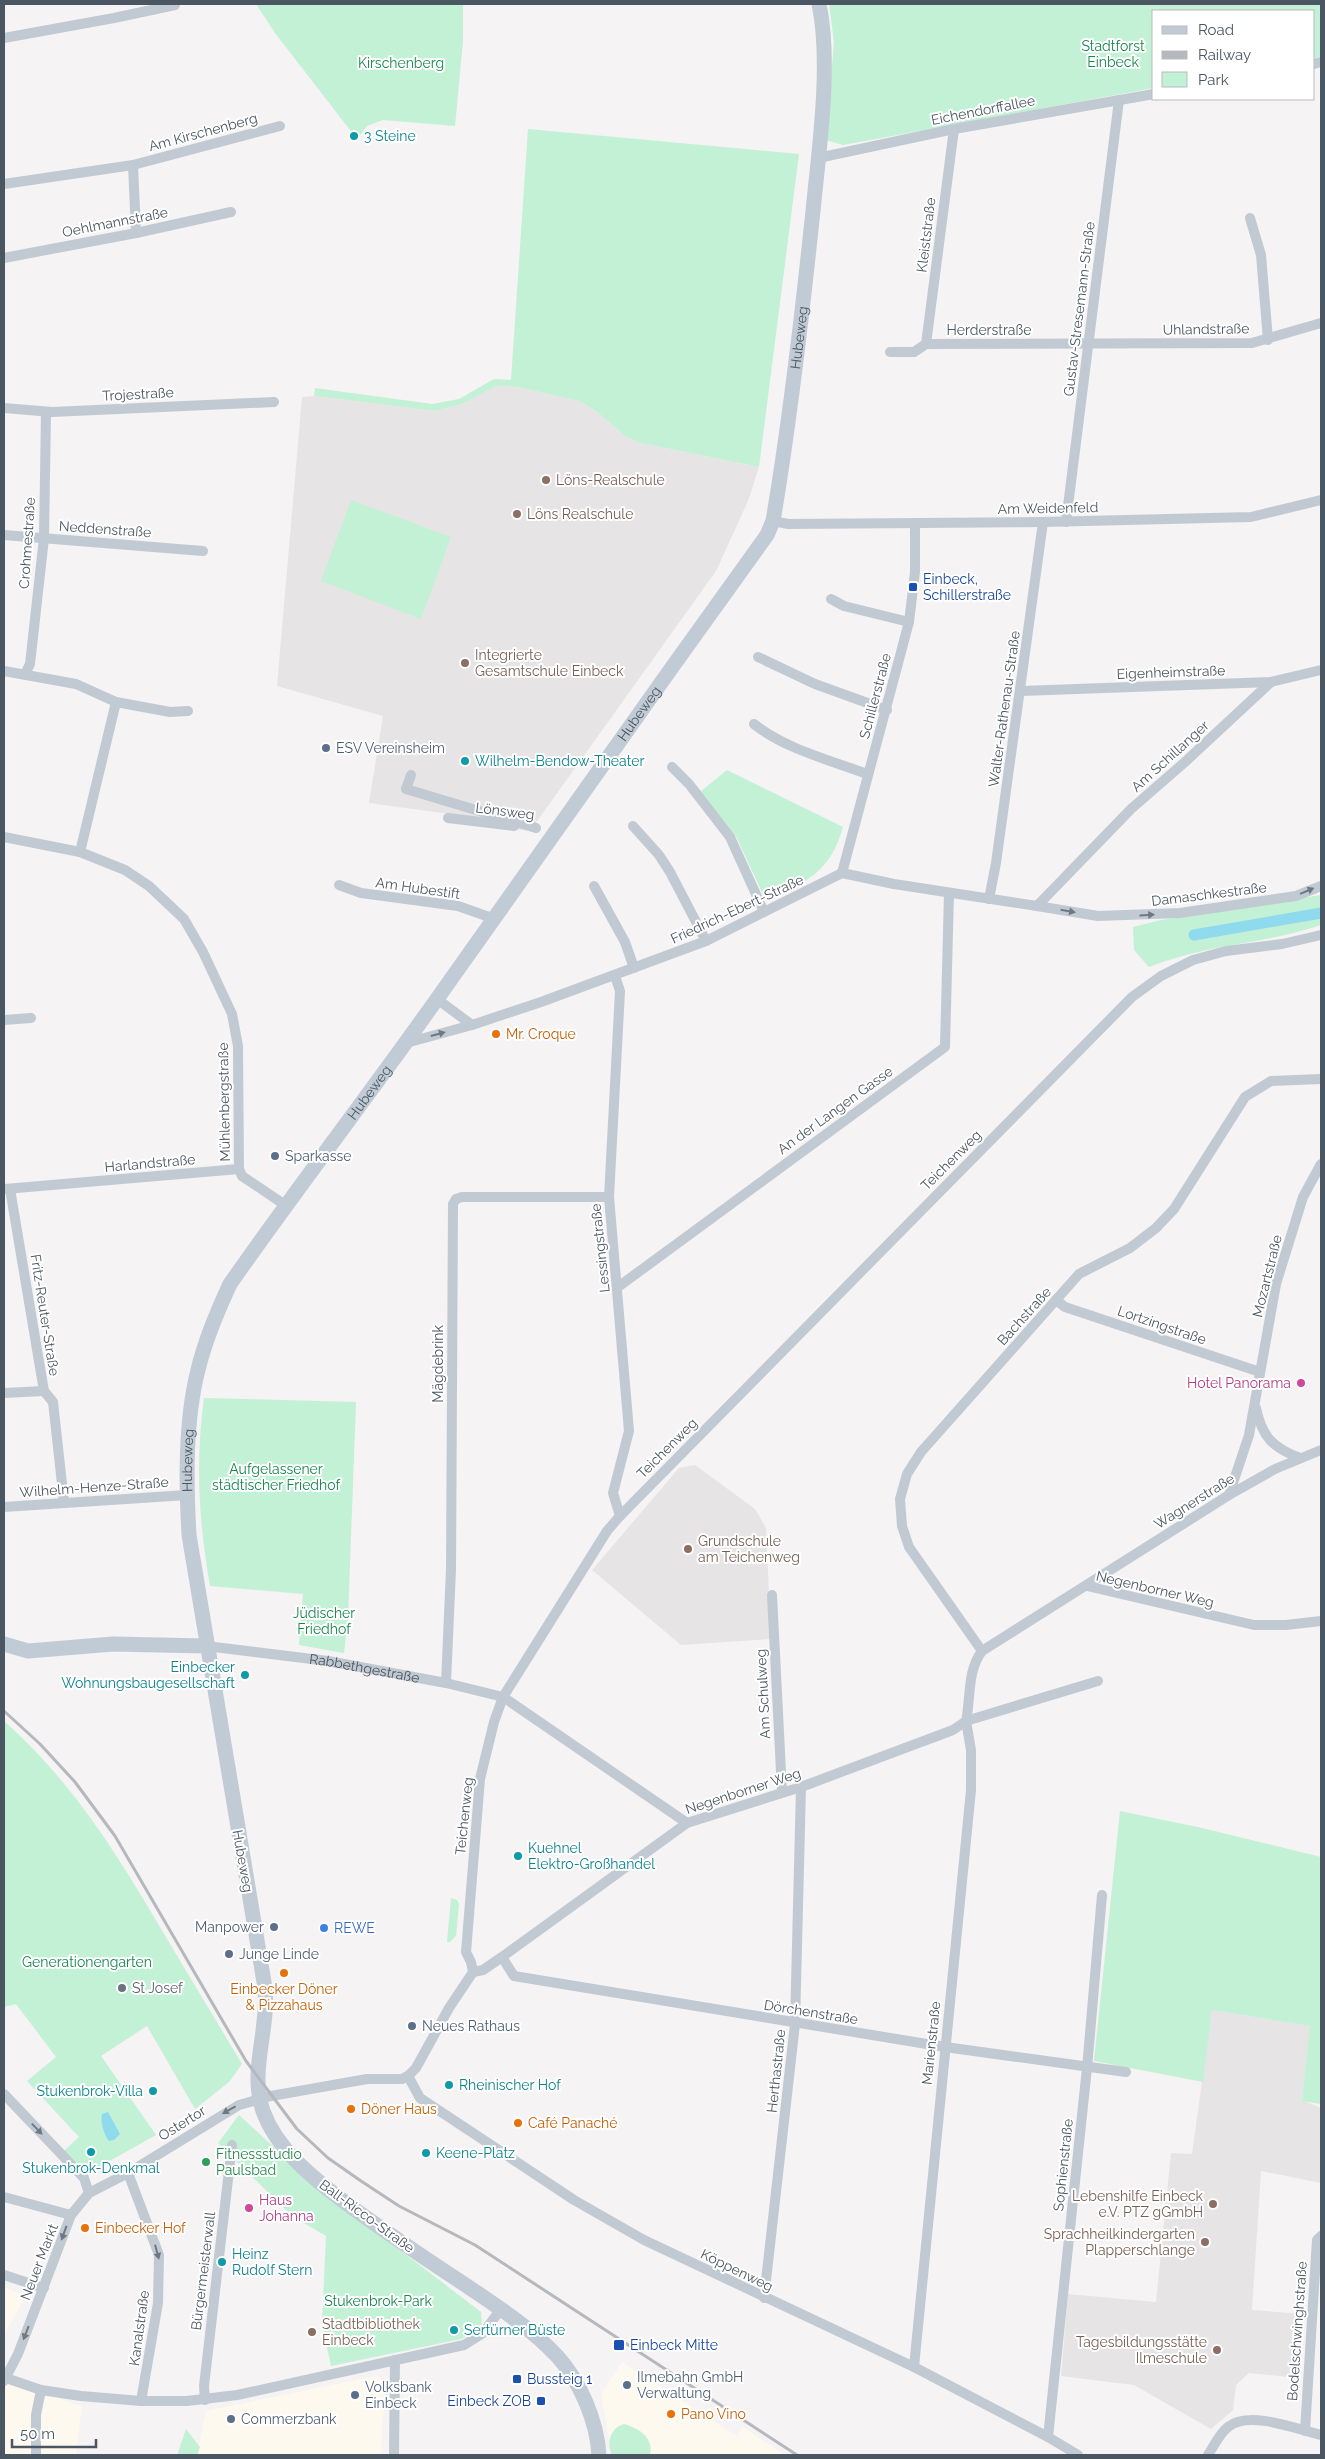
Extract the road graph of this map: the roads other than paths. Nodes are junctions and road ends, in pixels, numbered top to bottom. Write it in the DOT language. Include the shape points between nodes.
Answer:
graph roads {
  1 [pos="819,4"];
  2 [pos="175,5"];
  3 [pos="4,38"];
  4 [pos="1152,94"];
  5 [pos="1119,100"];
  6 [pos="280,126"];
  7 [pos="954,129"];
  8 [pos="818,158"];
  9 [pos="132,165"];
  10 [pos="4,184"];
  11 [pos="231,212"];
  12 [pos="1250,218"];
  13 [pos="136,233"];
  14 [pos="4,258"];
  15 [pos="1321,323"];
  16 [pos="1268,340"];
  17 [pos="926,344"];
  18 [pos="1089,344"];
  19 [pos="890,352"];
  20 [pos="274,402"];
  21 [pos="4,408"];
  22 [pos="46,412"];
  23 [pos="1321,500"];
  24 [pos="773,521"];
  25 [pos="1043,522"];
  26 [pos="1066,522"];
  27 [pos="915,523"];
  28 [pos="4,534"];
  29 [pos="44,538"];
  30 [pos="203,551"];
  31 [pos="831,599"];
  32 [pos="910,622"];
  33 [pos="758,657"];
  34 [pos="1321,670"];
  35 [pos="4,671"];
  36 [pos="25,674"];
  37 [pos="1270,682"];
  38 [pos="1021,691"];
  39 [pos="116,702"];
  40 [pos="188,710"];
  41 [pos="887,710"];
  42 [pos="754,724"];
  43 [pos="672,767"];
  44 [pos="867,774"];
  45 [pos="411,775"];
  46 [pos="474,809"];
  47 [pos="448,818"];
  48 [pos="470,820"];
  49 [pos="633,826"];
  50 [pos="536,828"];
  51 [pos="558,831"];
  52 [pos="4,837"];
  53 [pos="80,852"];
  54 [pos="842,872"];
  55 [pos="340,885"];
  56 [pos="594,886"];
  57 [pos="1321,886"];
  58 [pos="949,893"];
  59 [pos="989,899"];
  60 [pos="1037,906"];
  61 [pos="764,912"];
  62 [pos="492,918"];
  63 [pos="1321,935"];
  64 [pos="706,941"];
  65 [pos="634,968"];
  66 [pos="615,976"];
  67 [pos="441,1002"];
  68 [pos="30,1018"];
  69 [pos="4,1020"];
  70 [pos="472,1025"];
  71 [pos="405,1043"];
  72 [pos="1321,1079"];
  73 [pos="1321,1164"];
  74 [pos="239,1169"];
  75 [pos="1317,1182"];
  76 [pos="7,1189"];
  77 [pos="609,1197"];
  78 [pos="285,1206"];
  79 [pos="618,1287"];
  80 [pos="1056,1300"];
  81 [pos="1260,1372"];
  82 [pos="44,1390"];
  83 [pos="4,1393"];
  84 [pos="1255,1401"];
  85 [pos="1321,1450"];
  86 [pos="1300,1458"];
  87 [pos="187,1495"];
  88 [pos="1229,1495"];
  89 [pos="64,1502"];
  90 [pos="4,1507"];
  91 [pos="620,1516"];
  92 [pos="1087,1586"];
  93 [pos="772,1595"];
  94 [pos="1321,1621"];
  95 [pos="4,1644"];
  96 [pos="206,1646"];
  97 [pos="982,1651"];
  98 [pos="1098,1681"];
  99 [pos="446,1683"];
  100 [pos="503,1698"];
  101 [pos="966,1721"];
  102 [pos="801,1787"];
  103 [pos="782,1791"];
  104 [pos="687,1822"];
  105 [pos="1102,1895"];
  106 [pos="502,1957"];
  107 [pos="473,1972"];
  108 [pos="795,2024"];
  109 [pos="944,2048"];
  110 [pos="1087,2068"];
  111 [pos="1126,2072"];
  112 [pos="408,2076"];
  113 [pos="4,2094"];
  114 [pos="260,2099"];
  115 [pos="232,2145"];
  116 [pos="125,2175"];
  117 [pos="89,2193"];
  118 [pos="4,2198"];
  119 [pos="71,2216"];
  120 [pos="1321,2236"];
  121 [pos="4,2275"];
  122 [pos="44,2288"];
  123 [pos="764,2298"];
  124 [pos="501,2309"];
  125 [pos="395,2360"];
  126 [pos="914,2367"];
  127 [pos="5,2379"];
  128 [pos="41,2390"];
  129 [pos="205,2400"];
  130 [pos="141,2401"];
  131 [pos="1305,2431"];
  132 [pos="1321,2434"];
  133 [pos="1048,2437"];
  134 [pos="36,2455"];
  135 [pos="394,2455"];
  136 [pos="599,2455"];
  137 [pos="1078,2455"];
  138 [pos="1208,2455"];
  1 -- 8 [label="street, Hubeweg" via="824,60"];
  2 -- 3 [label="street"];
  4 -- 5 [label="street, Eichendorffallee"];
  5 -- 7 [label="street, Eichendorffallee"];
  5 -- 18 [label="street, Gustav-Stresemann-Straße"];
  6 -- 9 [label="street, Am Kirschenberg"];
  7 -- 8 [label="street, Eichendorffallee"];
  7 -- 17 [label="street, Kleiststraße"];
  8 -- 24 [label="street, Hubeweg" via="799,352"];
  9 -- 10 [label="street, Am Kirschenberg"];
  9 -- 13 [label="street"];
  11 -- 13 [label="street, Oehlmannstraße"];
  12 -- 16 [label="street" via="1261,255"];
  13 -- 14 [label="street, Oehlmannstraße"];
  15 -- 16 [label="street, Uhlandstraße"];
  16 -- 18 [label="street, Uhlandstraße" via="1252,344"];
  17 -- 18 [label="street, Herderstraße"];
  17 -- 19 [label="street, Herderstraße" via="914,352"];
  18 -- 26 [label="street, Gustav-Stresemann-Straße"];
  20 -- 22 [label="street, Trojestraße"];
  21 -- 22 [label="street, Trojestraße"];
  22 -- 29 [label="street, Crohmestraße"];
  23 -- 26 [label="street, Am Weidenfeld" via="1251,517"];
  24 -- 27 [label="street, Am Weidenfeld" via="788,524"];
  24 -- 51 [label="street, Hubeweg" via="767,535"];
  25 -- 26 [label="street, Am Weidenfeld"];
  25 -- 27 [label="street, Am Weidenfeld"];
  25 -- 38 [label="street, Walter-Rathenau-Straße"];
  27 -- 32 [label="street, Schillerstraße"];
  28 -- 29 [label="street, Neddenstraße"];
  29 -- 30 [label="street, Neddenstraße"];
  29 -- 36 [label="street, Crohmestraße" via="30,664"];
  31 -- 32 [label="street" via="844,606"];
  32 -- 41 [label="street, Schillerstraße"];
  33 -- 41 [label="street" via="815,684"];
  34 -- 37 [label="street, Eigenheimstraße"];
  35 -- 36 [label="street"];
  36 -- 39 [label="street" via="76,684"];
  37 -- 38 [label="street, Eigenheimstraße"];
  37 -- 60 [label="street, Am Schillanger" via="1131,809"];
  38 -- 59 [label="street, Walter-Rathenau-Straße"];
  39 -- 40 [label="street" via="170,712"];
  39 -- 53 [label="street"];
  41 -- 44 [label="street, Schillerstraße"];
  42 -- 44 [label="street" via="794,746"];
  43 -- 61 [label="street" via="730,838"];
  44 -- 54 [label="street, Schillerstraße"];
  45 -- 46 [label="street" via="406,789"];
  46 -- 48 [label="street"];
  46 -- 50 [label="street"];
  47 -- 48 [label="street, Lönsweg"];
  48 -- 50 [label="street, Lönsweg"];
  49 -- 64 [label="street" via="670,872"];
  50 -- 51 [label="street, Lönsweg"];
  51 -- 62 [label="street, Hubeweg"];
  52 -- 53 [label="street, Mühlenbergstraße"];
  53 -- 74 [label="street, Mühlenbergstraße" via="125,870 149,886 184,919 230,1007 238,1046"];
  54 -- 58 [label="street"];
  54 -- 61 [label="street, Friedrich-Ebert-Straße"];
  55 -- 62 [label="street, Am Hubestift" via="361,894 458,906"];
  56 -- 65 [label="street" via="625,942"];
  60 -- 57 [label="street, Damaschkestraße, one-way" via="1098,916 1180,913 1296,896"];
  58 -- 59 [label="street"];
  58 -- 79 [label="street, An der Langen Gasse" via="944,1047"];
  59 -- 60 [label="street, Damaschkestraße"];
  61 -- 64 [label="street, Friedrich-Ebert-Straße"];
  62 -- 67 [label="street, Hubeweg"];
  63 -- 91 [label="street, Teichenweg" via="1226,951 1193,960 1161,976 1132,997"];
  64 -- 65 [label="street, Friedrich-Ebert-Straße"];
  65 -- 66 [label="street, Friedrich-Ebert-Straße"];
  66 -- 70 [label="street, Friedrich-Ebert-Straße"];
  66 -- 77 [label="street, Lessingstraße" via="620,991"];
  67 -- 70 [label="street"];
  67 -- 71 [label="street, Hubeweg"];
  68 -- 69 [label="street"];
  71 -- 70 [label="street, Friedrich-Ebert-Straße, one-way"];
  71 -- 78 [label="street, Hubeweg"];
  72 -- 80 [label="street, Bachstraße" via="1271,1081 1246,1097 1174,1209 1130,1248 1079,1274"];
  73 -- 75 [label="street, Mozartstraße"];
  74 -- 76 [label="street, Harlandstraße"];
  74 -- 78 [label="street" via="242,1176"];
  75 -- 81 [label="street, Mozartstraße" via="1303,1197 1276,1284"];
  76 -- 82 [label="street, Fritz-Reuter-Straße"];
  77 -- 79 [label="street, Lessingstraße"];
  77 -- 99 [label="street, Mägdebrink" via="462,1197 453,1204"];
  78 -- 87 [label="street, Hubeweg" via="230,1284 210,1327 197,1372 189,1434"];
  79 -- 91 [label="street, Lessingstraße" via="629,1431 613,1493"];
  80 -- 81 [label="street, Lortzingstraße" via="1065,1307"];
  80 -- 97 [label="street, Bachstraße" via="921,1452 907,1474 900,1498 902,1526 909,1547"];
  81 -- 84 [label="street, Mozartstraße"];
  82 -- 83 [label="street"];
  82 -- 89 [label="street, Fritz-Reuter-Straße" via="53,1402"];
  84 -- 86 [label="street, Mozartstraße" via="1259,1422 1268,1438 1281,1450"];
  84 -- 88 [label="street, Mozartstraße" via="1249,1436"];
  85 -- 86 [label="street, Wagnerstraße"];
  86 -- 88 [label="street, Wagnerstraße"];
  87 -- 89 [label="street, Wilhelm-Henze-Straße"];
  87 -- 96 [label="street, Hubeweg" via="189,1535"];
  88 -- 92 [label="street, Wagnerstraße"];
  89 -- 90 [label="street, Wilhelm-Henze-Straße"];
  91 -- 100 [label="street, Teichenweg" via="607,1531"];
  92 -- 94 [label="street, Negenborner Weg" via="1254,1625"];
  92 -- 97 [label="street, Negenborner Weg"];
  93 -- 103 [label="street, Am Schulweg"];
  95 -- 96 [label="street, Rabbethgestraße" via="28,1651 113,1644"];
  96 -- 99 [label="street, Rabbethgestraße" via="328,1661"];
  96 -- 114 [label="street, Hubeweg" via="265,1988 266,2020 257,2070"];
  97 -- 101 [label="street" via="974,1661 971,1673"];
  98 -- 101 [label="street, Negenborner Weg"];
  99 -- 100 [label="street, Rabbethgestraße"];
  100 -- 104 [label="street, Rabbethgestraße"];
  100 -- 107 [label="street, Teichenweg" via="480,1779 466,1952"];
  101 -- 102 [label="street, Negenborner Weg" via="953,1730"];
  101 -- 109 [label="street, Marienstraße" via="971,1750 971,1790"];
  102 -- 103 [label="street, Negenborner Weg"];
  102 -- 108 [label="street, Herthastraße"];
  103 -- 104 [label="street, Negenborner Weg"];
  104 -- 106 [label="street, Negenborner Weg"];
  105 -- 110 [label="street, Sophienstraße"];
  106 -- 107 [label="street, Negenborner Weg" via="483,1970"];
  106 -- 108 [label="street, Dörchenstraße" via="514,1976"];
  107 -- 112 [label="street" via="416,2068"];
  108 -- 109 [label="street, Dörchenstraße"];
  108 -- 123 [label="street, Herthastraße"];
  109 -- 110 [label="street, Dörchenstraße"];
  109 -- 126 [label="street, Marienstraße"];
  110 -- 111 [label="street, Dörchenstraße"];
  110 -- 133 [label="street, Sophienstraße"];
  112 -- 114 [label="street" via="402,2079 367,2079"];
  112 -- 123 [label="street, Köppenweg" via="420,2098 574,2200 644,2240"];
  113 -- 117 [label="street, one-way" via="84,2178"];
  114 -- 116 [label="street, Ostertor, one-way" via="239,2105"];
  114 -- 124 [label="street, Ball-Ricco-Straße" via="271,2129 281,2143 329,2190 378,2227"];
  115 -- 129 [label="street, Bürgermeisterwall"];
  116 -- 117 [label="street, Neuer Markt"];
  116 -- 130 [label="street, Kanalstraße, one-way" via="159,2255 158,2303"];
  117 -- 119 [label="street, Neuer Markt"];
  118 -- 119 [label="street"];
  119 -- 122 [label="street, Neuer Markt, one-way"];
  120 -- 131 [label="street, Bodelschwinghstraße" via="1317,2240"];
  121 -- 122 [label="street"];
  122 -- 127 [label="street, Neuer Markt, one-way"];
  123 -- 126 [label="street, Köppenweg"];
  124 -- 125 [label="street" via="484,2333 464,2345"];
  124 -- 136 [label="street, Ball-Ricco-Straße" via="533,2333 572,2376 588,2409"];
  125 -- 129 [label="street"];
  125 -- 135 [label="street"];
  126 -- 133 [label="street, Köppenweg"];
  127 -- 128 [label="street"];
  128 -- 130 [label="street"];
  128 -- 134 [label="street" via="36,2415"];
  129 -- 130 [label="street"];
  131 -- 132 [label="street"];
  131 -- 138 [label="street" via="1264,2421 1241,2420 1225,2430"];
  133 -- 137 [label="street, Köppenweg"];
}
